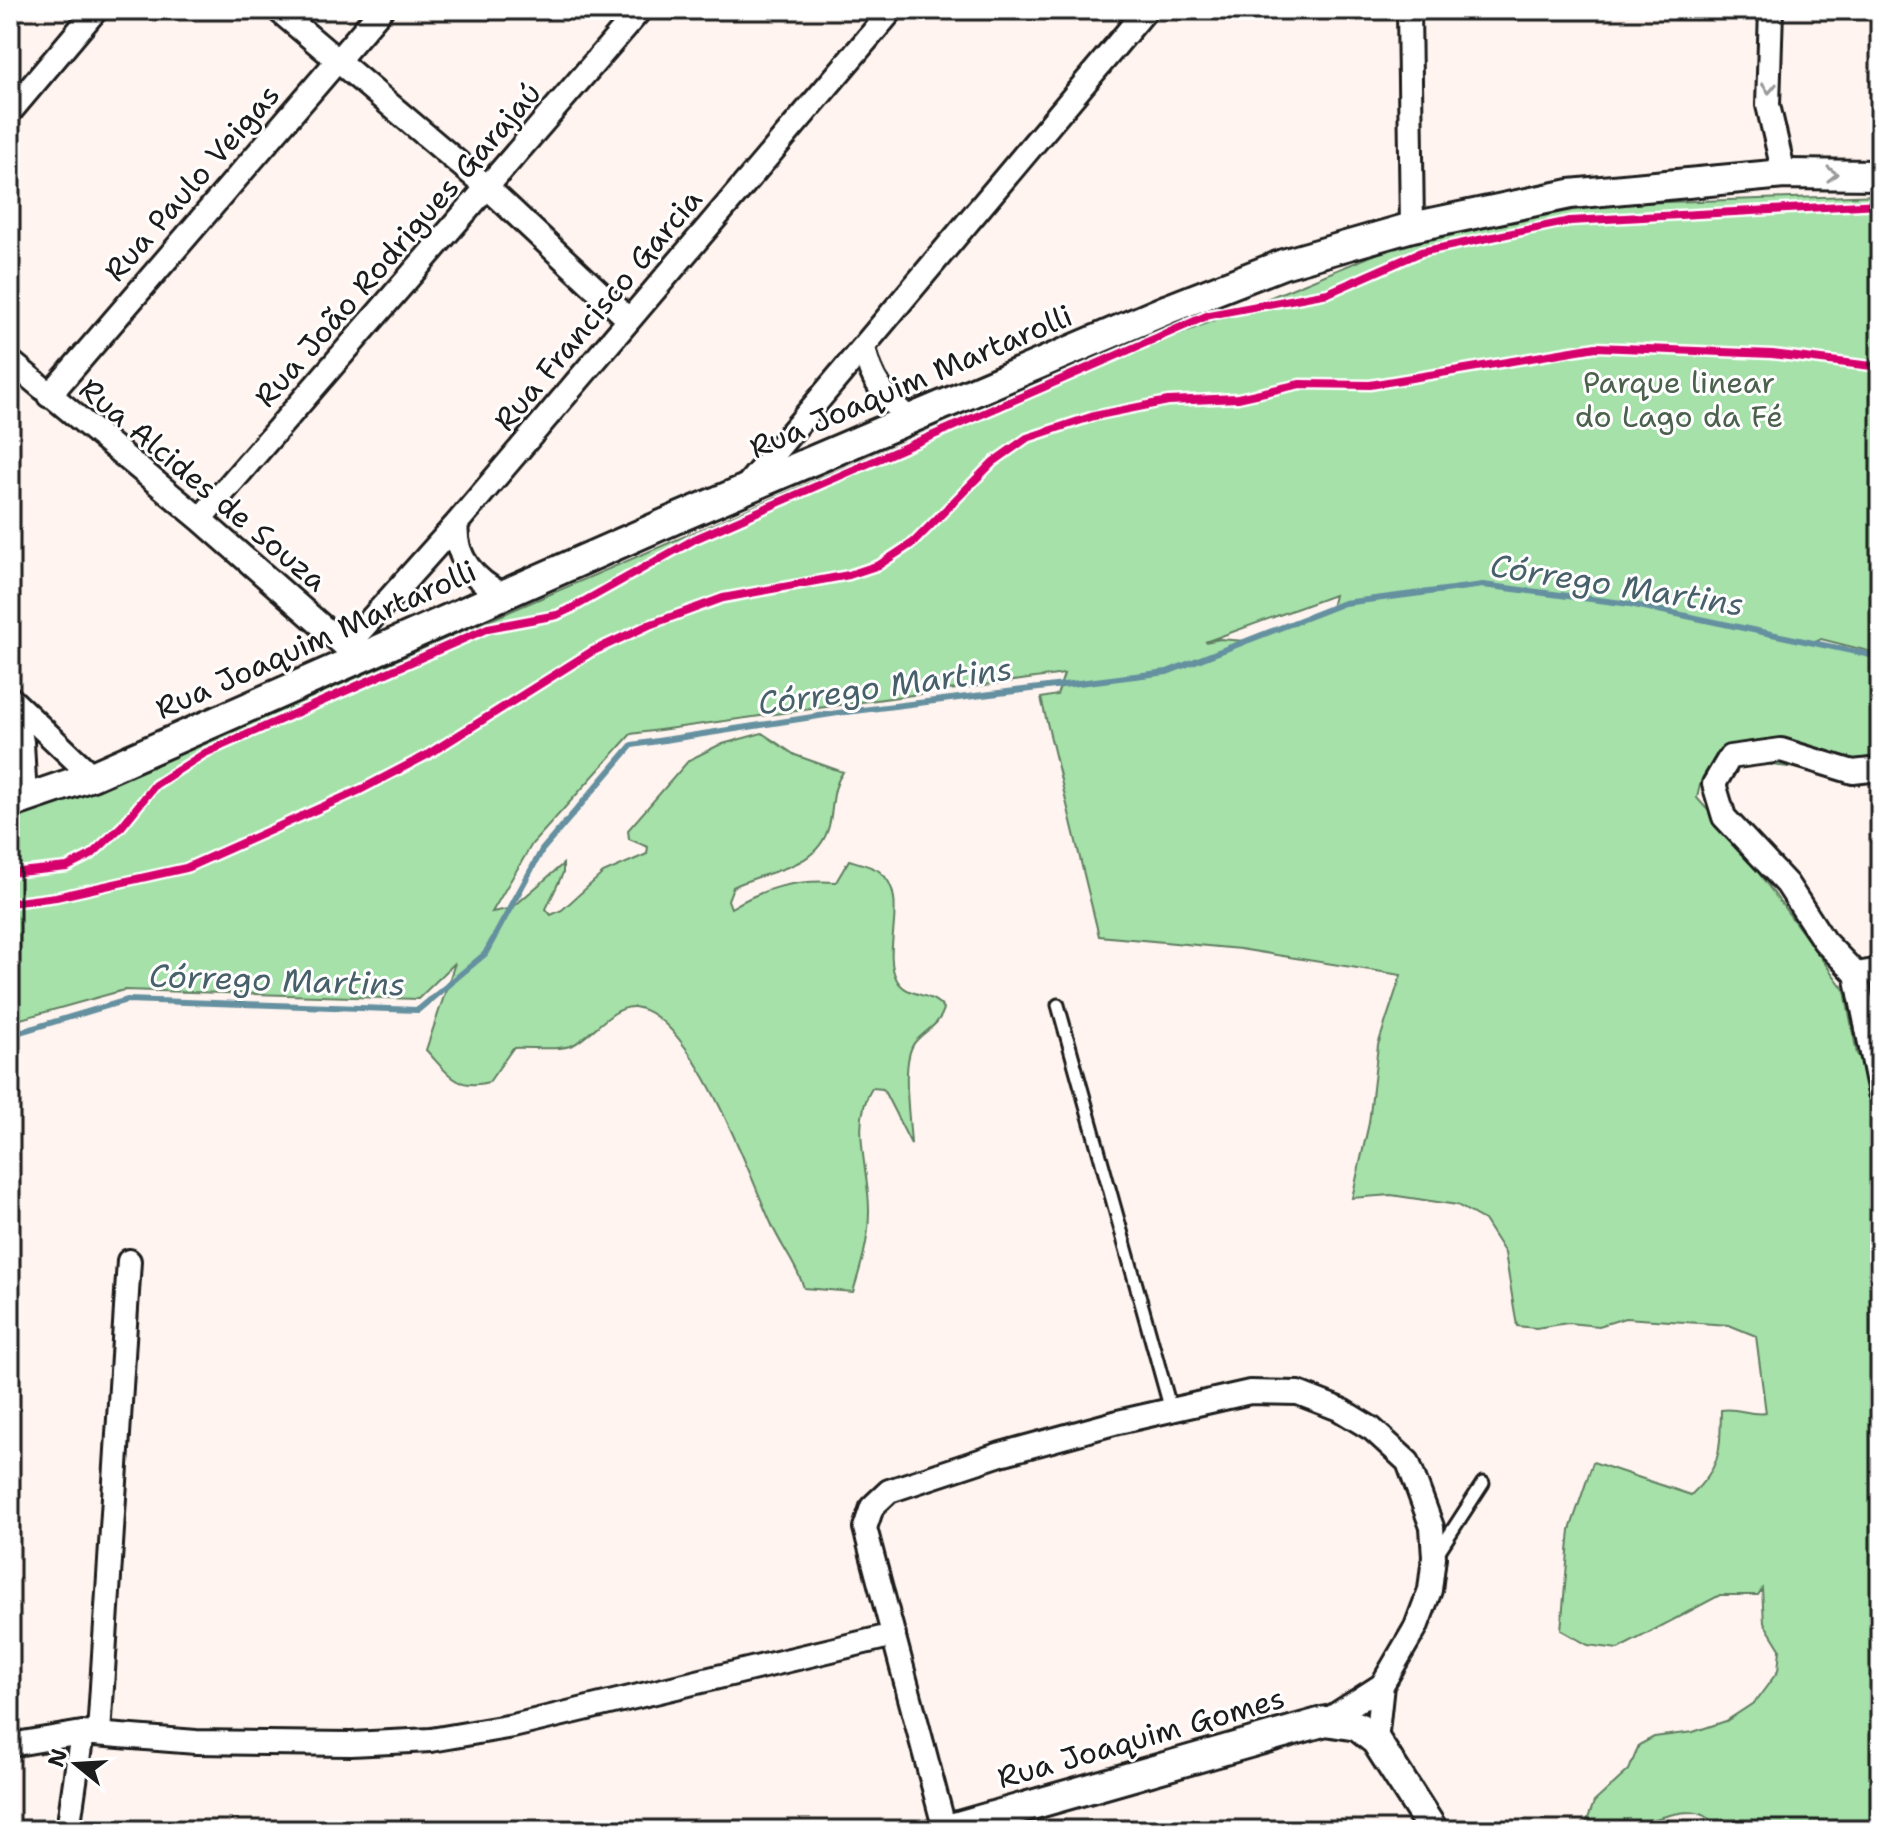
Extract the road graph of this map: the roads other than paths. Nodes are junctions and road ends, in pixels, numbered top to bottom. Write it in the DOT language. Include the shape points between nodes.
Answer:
graph roads {
  1 [pos="96,10"];
  2 [pos="278,10"];
  3 [pos="381,10"];
  4 [pos="640,10"];
  5 [pos="892,10"];
  6 [pos="1146,10"];
  7 [pos="1409,10"];
  8 [pos="1771,10"];
  9 [pos="337,61"];
  10 [pos="10,112"];
  11 [pos="1784,174"];
  12 [pos="1880,175"];
  13 [pos="487,187"];
  14 [pos="1412,227"];
  15 [pos="628,319"];
  16 [pos="864,347"];
  17 [pos="10,361"];
  18 [pos="49,396"];
  19 [pos="909,419"];
  20 [pos="743,490"];
  21 [pos="200,519"];
  22 [pos="457,523"];
  23 [pos="504,595"];
  24 [pos="352,651"];
  25 [pos="12,700"];
  26 [pos="1880,769"];
  27 [pos="92,776"];
  28 [pos="17,802"];
  29 [pos="1880,970"];
  30 [pos="1856,974"];
  31 [pos="1058,1005"];
  32 [pos="1880,1093"];
  33 [pos="129,1261"];
  34 [pos="1171,1410"];
  35 [pos="1483,1483"];
  36 [pos="1434,1557"];
  37 [pos="894,1635"];
  38 [pos="1382,1685"];
  39 [pos="1326,1721"];
  40 [pos="1367,1733"];
  41 [pos="91,1734"];
  42 [pos="10,1745"];
  43 [pos="68,1830"];
  44 [pos="944,1830"];
  45 [pos="1433,1830"];
  1 -- 10 [label="street"];
  2 -- 9 [label="street"];
  3 -- 9 [label="street, Rua Paulo Veigas"];
  4 -- 13 [label="street, Rua João Rodrigues Garajaú"];
  5 -- 15 [label="street, Rua Francisco Garcia"];
  6 -- 16 [label="street"];
  7 -- 14 [label="street"];
  8 -- 11 [label="street, one-way" via="1768,105"];
  9 -- 13 [label="street"];
  9 -- 18 [label="street, Rua Paulo Veigas"];
  11 -- 12 [label="street, Rua Joaquim Martarolli, one-way"];
  11 -- 14 [label="street, Rua Joaquim Martarolli" via="1570,194"];
  13 -- 15 [label="street"];
  13 -- 21 [label="street, Rua João Rodrigues Garajaú"];
  14 -- 19 [label="street, Rua Joaquim Martarolli" via="1283,264"];
  15 -- 22 [label="street, Rua Francisco Garcia"];
  16 -- 19 [label="street" via="868,372"];
  16 -- 20 [label="street"];
  17 -- 18 [label="street, Rua Alcides de Souza"];
  18 -- 21 [label="street, Rua Alcides de Souza"];
  19 -- 20 [label="street, Rua Joaquim Martarolli"];
  20 -- 23 [label="street, Rua Joaquim Martarolli"];
  21 -- 24 [label="street, Rua Alcides de Souza"];
  22 -- 23 [label="street" via="455,540 461,555 485,586"];
  22 -- 24 [label="street, Rua Francisco Garcia"];
  23 -- 24 [label="street, Rua Joaquim Martarolli"];
  24 -- 27 [label="street, Rua Joaquim Martarolli"];
  25 -- 27 [label="street"];
  25 -- 28 [label="street" via="22,742"];
  26 -- 30 [label="street" via="1853,772 1781,750 1730,757 1714,784 1724,817 1787,884 1824,941"];
  27 -- 28 [label="street, Rua Joaquim Martarolli"];
  29 -- 30 [label="street"];
  30 -- 32 [label="street"];
  31 -- 34 [label="lane"];
  33 -- 41 [label="street"];
  34 -- 36 [label="street" via="1250,1392 1298,1393 1339,1409 1372,1429 1408,1462 1432,1527"];
  34 -- 37 [label="street" via="1001,1454 889,1491 872,1507 865,1528"];
  35 -- 36 [label="lane"];
  36 -- 38 [label="street" via="1430,1590 1416,1627"];
  37 -- 41 [label="street" via="513,1726 431,1740 196,1742"];
  37 -- 44 [label="street"];
  38 -- 39 [label="street"];
  38 -- 40 [label="street"];
  39 -- 40 [label="street, Rua Joaquim Gomes"];
  39 -- 44 [label="street, Rua Joaquim Gomes"];
  40 -- 45 [label="street"];
  41 -- 42 [label="street"];
  41 -- 43 [label="street"];
}
